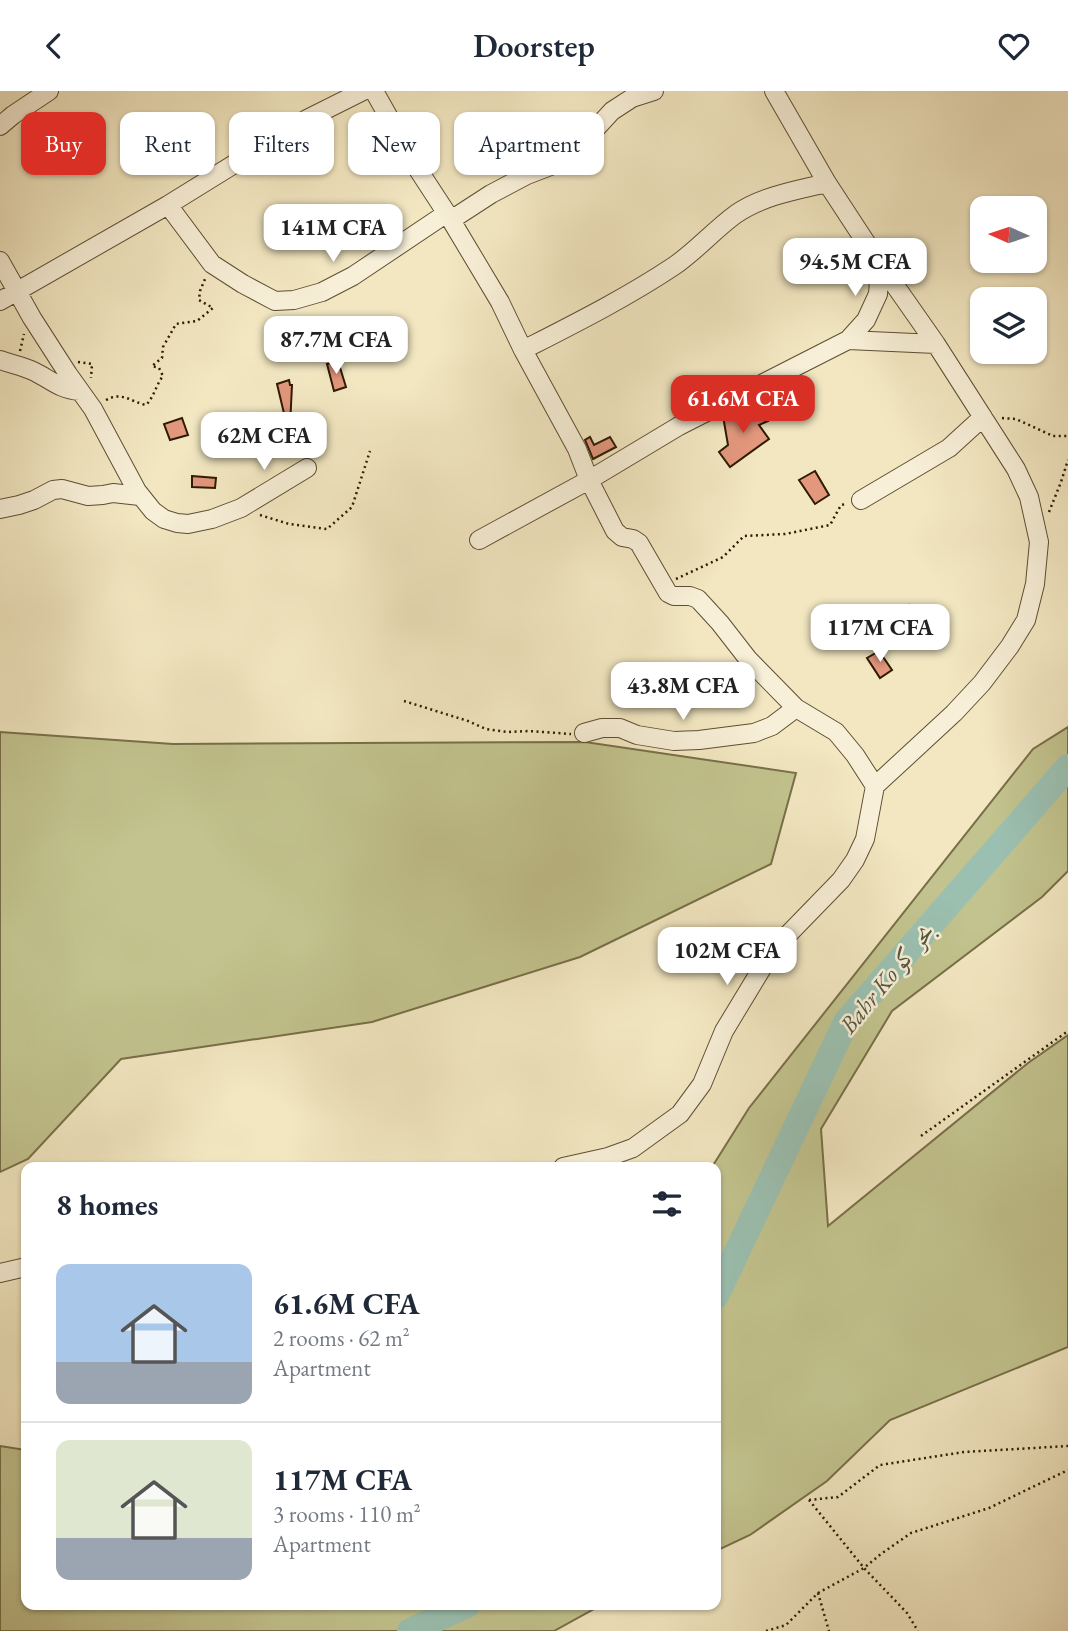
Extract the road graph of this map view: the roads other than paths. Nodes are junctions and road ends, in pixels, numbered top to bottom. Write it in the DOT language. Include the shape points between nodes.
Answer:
graph roads {
  1 [pos="49,91"];
  2 [pos="363,91"];
  3 [pos="374,91"];
  4 [pos="654,91"];
  5 [pos="774,91"];
  6 [pos="0,126"];
  7 [pos="827,183"];
  8 [pos="168,205"];
  9 [pos="449,216"];
  10 [pos="0,261"];
  11 [pos="880,264"];
  12 [pos="17,292"];
  13 [pos="0,300"];
  14 [pos="848,340"];
  15 [pos="936,345"];
  16 [pos="523,350"];
  17 [pos="8,363"];
  18 [pos="80,391"];
  19 [pos="983,417"];
  20 [pos="122,464"];
  21 [pos="307,468"];
  22 [pos="589,480"];
  23 [pos="113,493"];
  24 [pos="140,496"];
  25 [pos="861,500"];
  26 [pos="0,509"];
  27 [pos="479,540"];
  28 [pos="796,708"];
  29 [pos="584,733"];
  30 [pos="875,786"];
  31 [pos="586,1162"];
  32 [pos="21,1268"];
  33 [pos="0,1273"];
  1 -- 6 [label="street"];
  2 -- 8 [label="street" via="307,119"];
  3 -- 9 [label="street"];
  4 -- 9 [label="street" via="612,111 577,149 553,165"];
  5 -- 7 [label="street"];
  7 -- 11 [label="street"];
  7 -- 16 [label="street" via="759,202 737,214 675,265"];
  8 -- 9 [label="street" via="212,264 275,301 322,292"];
  8 -- 12 [label="street"];
  9 -- 16 [label="street"];
  10 -- 12 [label="street"];
  11 -- 14 [label="street" via="878,294 866,320"];
  11 -- 15 [label="street"];
  12 -- 13 [label="street"];
  12 -- 18 [label="street"];
  14 -- 15 [label="street"];
  14 -- 22 [label="street" via="679,426"];
  15 -- 19 [label="street"];
  16 -- 22 [label="street"];
  17 -- 18 [label="street" via="57,386"];
  18 -- 20 [label="street"];
  19 -- 25 [label="street" via="949,448"];
  19 -- 30 [label="street" via="1021,478 1039,542 1026,620 982,683"];
  20 -- 23 [label="street"];
  20 -- 24 [label="street"];
  21 -- 24 [label="street" via="241,508 200,522 164,519"];
  22 -- 27 [label="street"];
  22 -- 28 [label="street" via="615,531 639,543 668,593 698,600"];
  23 -- 24 [label="street"];
  23 -- 26 [label="street" via="88,496 52,490"];
  28 -- 29 [label="street" via="754,733 699,740 674,741 620,728"];
  28 -- 30 [label="street" via="836,732"];
  30 -- 31 [label="street" via="865,839 855,859 841,880 774,950 723,1031 702,1084 680,1114 633,1148"];
  32 -- 33 [label="street"];
}
